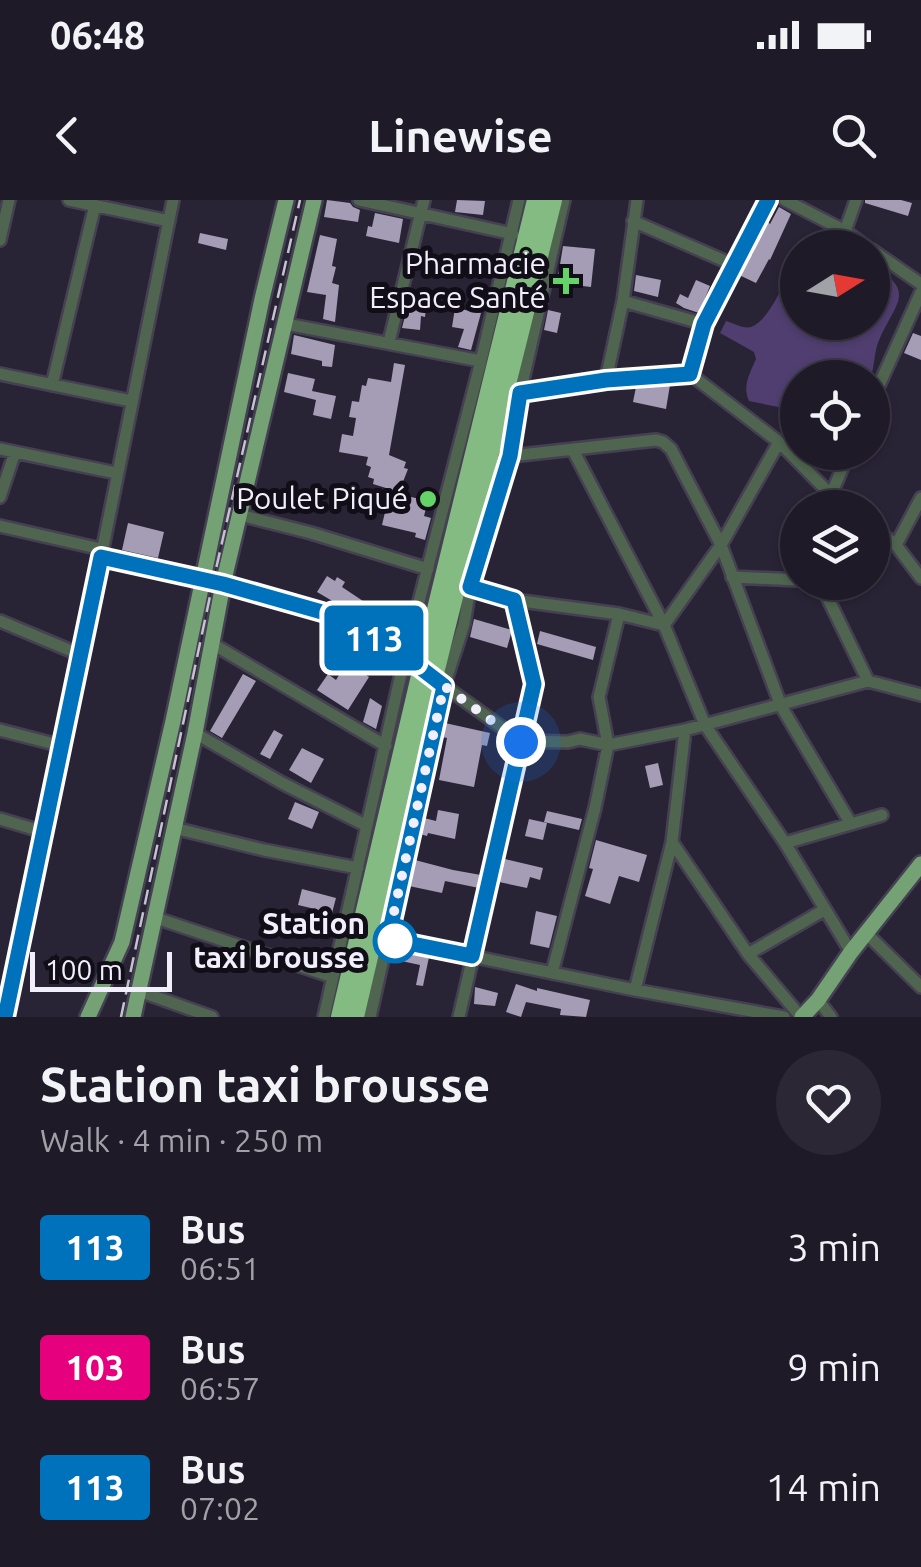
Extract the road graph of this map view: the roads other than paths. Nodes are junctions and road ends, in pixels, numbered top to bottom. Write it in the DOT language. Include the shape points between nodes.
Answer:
graph roads {
  1 [pos="9,200"];
  2 [pos="69,200"];
  3 [pos="173,200"];
  4 [pos="286,200"];
  5 [pos="314,200"];
  6 [pos="359,200"];
  7 [pos="519,200"];
  8 [pos="536,200"];
  9 [pos="553,200"];
  10 [pos="564,200"];
  11 [pos="636,200"];
  12 [pos="768,200"];
  13 [pos="786,200"];
  14 [pos="856,200"];
  15 [pos="94,206"];
  16 [pos="423,206"];
  17 [pos="169,221"];
  18 [pos="633,222"];
  19 [pos="843,230"];
  20 [pos="845,230"];
  21 [pos="512,234"];
  22 [pos="0,240"];
  23 [pos="890,263"];
  24 [pos="734,265"];
  25 [pos="921,284"];
  26 [pos="921,292"];
  27 [pos="624,301"];
  28 [pos="286,324"];
  29 [pos="704,324"];
  30 [pos="389,342"];
  31 [pos="890,361"];
  32 [pos="481,362"];
  33 [pos="0,374"];
  34 [pos="690,374"];
  35 [pos="606,380"];
  36 [pos="52,385"];
  37 [pos="520,393"];
  38 [pos="131,402"];
  39 [pos="779,442"];
  40 [pos="0,449"];
  41 [pos="573,450"];
  42 [pos="15,452"];
  43 [pos="510,456"];
  44 [pos="116,473"];
  45 [pos="820,490"];
  46 [pos="0,497"];
  47 [pos="921,498"];
  48 [pos="240,515"];
  49 [pos="0,526"];
  50 [pos="890,540"];
  51 [pos="896,544"];
  52 [pos="720,546"];
  53 [pos="101,553"];
  54 [pos="428,569"];
  55 [pos="732,576"];
  56 [pos="921,578"];
  57 [pos="780,579"];
  58 [pos="204,580"];
  59 [pos="223,584"];
  60 [pos="470,587"];
  61 [pos="514,600"];
  62 [pos="829,600"];
  63 [pos="620,614"];
  64 [pos="0,621"];
  65 [pos="664,626"];
  66 [pos="211,642"];
  67 [pos="81,655"];
  68 [pos="405,656"];
  69 [pos="433,677"];
  70 [pos="868,681"];
  71 [pos="921,696"];
  72 [pos="781,706"];
  73 [pos="705,725"];
  74 [pos="0,730"];
  75 [pos="685,730"];
  76 [pos="195,732"];
  77 [pos="521,742"];
  78 [pos="608,745"];
  79 [pos="62,746"];
  80 [pos="386,746"];
  81 [pos="882,815"];
  82 [pos="0,820"];
  83 [pos="851,824"];
  84 [pos="366,826"];
  85 [pos="174,828"];
  86 [pos="44,832"];
  87 [pos="672,842"];
  88 [pos="786,842"];
  89 [pos="921,864"];
  90 [pos="358,868"];
  91 [pos="824,910"];
  92 [pos="153,917"];
  93 [pos="866,932"];
  94 [pos="388,939"];
  95 [pos="850,952"];
  96 [pos="748,954"];
  97 [pos="472,956"];
  98 [pos="552,972"];
  99 [pos="333,977"];
  100 [pos="921,987"];
  101 [pos="636,990"];
  102 [pos="139,991"];
  103 [pos="4,999"];
  104 [pos="818,1000"];
  105 [pos="4,1017"];
  106 [pos="88,1017"];
  107 [pos="133,1017"];
  108 [pos="212,1017"];
  109 [pos="324,1017"];
  110 [pos="340,1017"];
  111 [pos="356,1017"];
  112 [pos="370,1017"];
  113 [pos="459,1017"];
  114 [pos="784,1017"];
  115 [pos="801,1017"];
  116 [pos="831,1017"];
  1 -- 22 [label="street"];
  2 -- 15 [label="street"];
  3 -- 17 [label="street"];
  4 -- 58 [label="main road"];
  5 -- 28 [label="main road"];
  6 -- 16 [label="street"];
  7 -- 21 [label="street"];
  8 -- 69 [label="highway"];
  9 -- 69 [label="highway"];
  10 -- 37 [label="street"];
  11 -- 18 [label="street"];
  12 -- 24 [label="street"];
  13 -- 19 [label="street"];
  14 -- 20 [label="street"];
  15 -- 17 [label="street"];
  15 -- 36 [label="street"];
  16 -- 21 [label="street"];
  16 -- 30 [label="street"];
  17 -- 38 [label="street"];
  18 -- 24 [label="street"];
  18 -- 27 [label="street"];
  21 -- 32 [label="street"];
  23 -- 25 [label="street"];
  24 -- 29 [label="street"];
  26 -- 31 [label="street"];
  27 -- 29 [label="street"];
  27 -- 35 [label="street"];
  28 -- 30 [label="street"];
  28 -- 48 [label="main road"];
  29 -- 34 [label="street"];
  30 -- 32 [label="street"];
  32 -- 54 [label="street"];
  33 -- 36 [label="street"];
  34 -- 35 [label="street"];
  34 -- 39 [label="street"];
  35 -- 37 [label="street"];
  36 -- 38 [label="street"];
  37 -- 43 [label="street"];
  38 -- 44 [label="street"];
  39 -- 45 [label="street"];
  39 -- 52 [label="street"];
  40 -- 42 [label="street"];
  41 -- 43 [label="street"];
  41 -- 52 [label="street" via="663,442"];
  41 -- 65 [label="street"];
  42 -- 44 [label="street"];
  42 -- 46 [label="street"];
  43 -- 60 [label="street"];
  44 -- 53 [label="street"];
  47 -- 51 [label="street"];
  48 -- 54 [label="street"];
  48 -- 59 [label="main road"];
  49 -- 53 [label="street"];
  50 -- 51 [label="street"];
  51 -- 56 [label="street"];
  52 -- 55 [label="street"];
  52 -- 65 [label="street"];
  53 -- 58 [label="main road"];
  53 -- 67 [label="main road"];
  54 -- 68 [label="street"];
  55 -- 57 [label="street"];
  55 -- 72 [label="street"];
  58 -- 59 [label="main road"];
  58 -- 106 [label="main road" via="122,942"];
  59 -- 66 [label="main road"];
  59 -- 68 [label="main road" via="336,616"];
  60 -- 61 [label="street"];
  60 -- 69 [label="street" via="464,624"];
  61 -- 63 [label="street"];
  61 -- 77 [label="street" via="534,684"];
  62 -- 70 [label="street"];
  63 -- 65 [label="street"];
  63 -- 78 [label="street" via="598,697"];
  64 -- 67 [label="street"];
  65 -- 73 [label="street"];
  66 -- 76 [label="main road"];
  66 -- 80 [label="street"];
  67 -- 79 [label="main road"];
  68 -- 69 [label="main road"];
  68 -- 80 [label="street"];
  69 -- 77 [label="street"];
  69 -- 94 [label="street"];
  69 -- 110 [label="highway"];
  69 -- 111 [label="highway"];
  70 -- 71 [label="street"];
  70 -- 72 [label="street"];
  72 -- 73 [label="street"];
  72 -- 83 [label="street"];
  73 -- 75 [label="street"];
  73 -- 88 [label="street"];
  74 -- 79 [label="street"];
  75 -- 78 [label="street"];
  75 -- 87 [label="street"];
  76 -- 84 [label="street"];
  76 -- 85 [label="main road"];
  77 -- 78 [label="street" via="580,739"];
  77 -- 97 [label="street"];
  78 -- 98 [label="street"];
  79 -- 86 [label="main road"];
  80 -- 84 [label="street"];
  81 -- 83 [label="street"];
  82 -- 86 [label="street"];
  83 -- 88 [label="street"];
  84 -- 90 [label="street"];
  85 -- 90 [label="street"];
  85 -- 92 [label="main road"];
  86 -- 103 [label="main road"];
  87 -- 96 [label="street"];
  87 -- 101 [label="street"];
  88 -- 91 [label="street"];
  89 -- 93 [label="main road"];
  90 -- 99 [label="street"];
  91 -- 95 [label="street"];
  91 -- 96 [label="street"];
  92 -- 99 [label="street"];
  92 -- 102 [label="main road"];
  93 -- 95 [label="main road"];
  93 -- 100 [label="street"];
  94 -- 97 [label="street"];
  94 -- 112 [label="street"];
  95 -- 104 [label="main road"];
  96 -- 115 [label="street"];
  97 -- 98 [label="street"];
  97 -- 113 [label="street"];
  98 -- 101 [label="street"];
  99 -- 109 [label="street"];
  101 -- 114 [label="street"];
  102 -- 107 [label="main road"];
  102 -- 108 [label="street"];
  103 -- 105 [label="main road"];
  104 -- 115 [label="main road"];
  104 -- 116 [label="street"];
}
